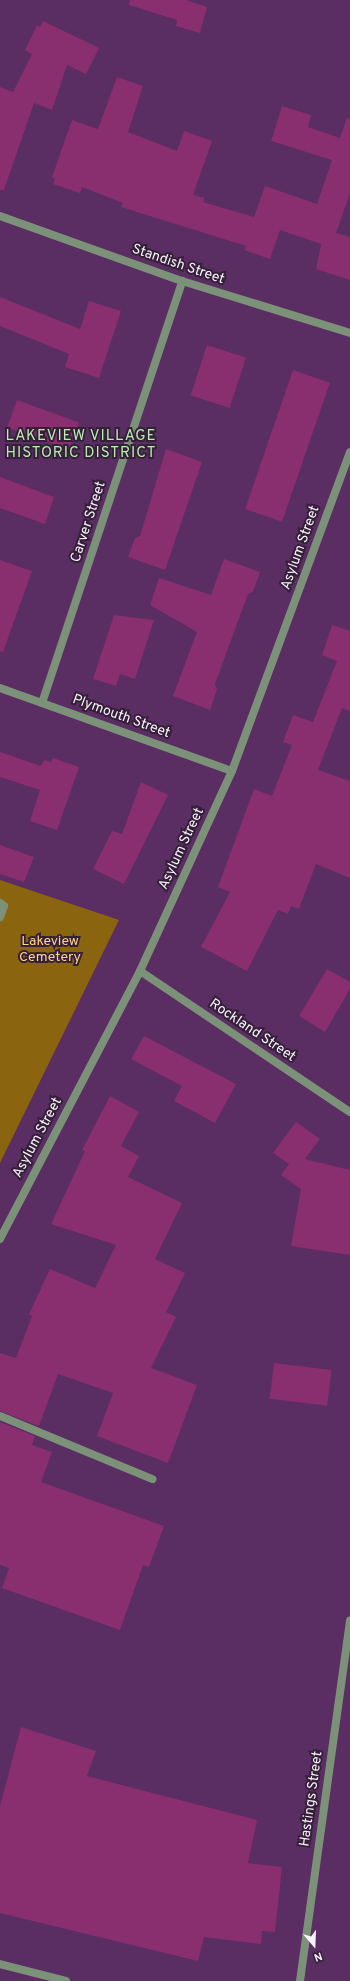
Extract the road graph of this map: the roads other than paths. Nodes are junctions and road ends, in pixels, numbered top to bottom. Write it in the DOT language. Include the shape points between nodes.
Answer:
graph roads {
  1 [pos="0,216"];
  2 [pos="182,281"];
  3 [pos="350,333"];
  4 [pos="350,452"];
  5 [pos="0,688"];
  6 [pos="42,703"];
  7 [pos="232,770"];
  8 [pos="0,904"];
  9 [pos="0,917"];
  10 [pos="140,971"];
  11 [pos="350,1112"];
  12 [pos="3,1227"];
  13 [pos="0,1239"];
  14 [pos="0,1416"];
  15 [pos="152,1479"];
  16 [pos="350,1620"];
  17 [pos="0,1964"];
  18 [pos="66,1981"];
  19 [pos="300,1981"];
  1 -- 2 [label="street, Standish Street"];
  2 -- 3 [label="street, Standish Street"];
  2 -- 6 [label="street, Carver Street"];
  4 -- 7 [label="street, Asylum Street"];
  5 -- 6 [label="street, Plymouth Street"];
  6 -- 7 [label="street, Plymouth Street"];
  7 -- 10 [label="street, Asylum Street"];
  8 -- 9 [label="street" via="4,906"];
  10 -- 11 [label="street, Rockland Street"];
  10 -- 12 [label="street, Asylum Street"];
  12 -- 13 [label="street, Asylum Street"];
  14 -- 15 [label="street"];
  16 -- 19 [label="street, Hastings Street"];
  17 -- 18 [label="street"];
}
